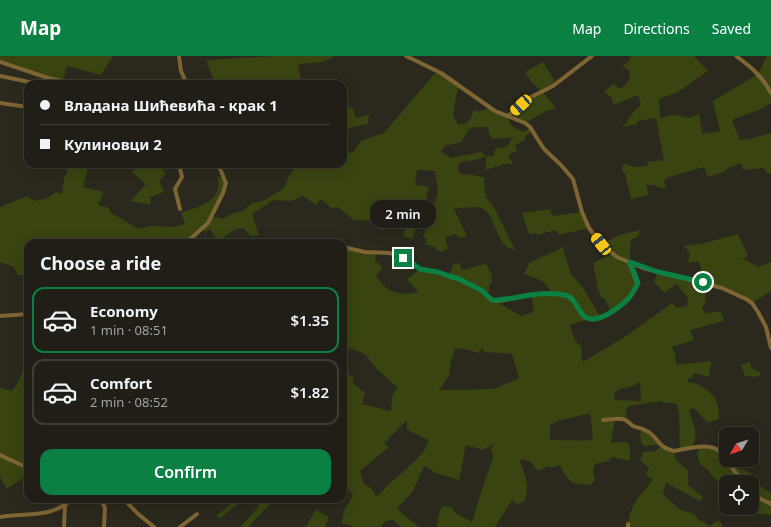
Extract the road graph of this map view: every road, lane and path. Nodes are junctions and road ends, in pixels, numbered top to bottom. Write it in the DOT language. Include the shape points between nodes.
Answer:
graph roads {
  1 [pos="179,56"];
  2 [pos="406,56"];
  3 [pos="592,56"];
  4 [pos="736,56"];
  5 [pos="0,62"];
  6 [pos="0,76"];
  7 [pos="48,78"];
  8 [pos="57,80"];
  9 [pos="185,80"];
  10 [pos="24,81"];
  11 [pos="771,93"];
  12 [pos="0,102"];
  13 [pos="24,106"];
  14 [pos="508,116"];
  15 [pos="181,168"];
  16 [pos="220,168"];
  17 [pos="180,209"];
  18 [pos="190,239"];
  19 [pos="347,248"];
  20 [pos="630,262"];
  21 [pos="24,314"];
  22 [pos="0,316"];
  23 [pos="771,348"];
  24 [pos="603,420"];
  25 [pos="0,455"];
  26 [pos="24,466"];
  27 [pos="737,475"];
  28 [pos="759,498"];
  29 [pos="68,503"];
  30 [pos="103,503"];
  31 [pos="128,503"];
  32 [pos="771,504"];
  33 [pos="65,506"];
  34 [pos="197,514"];
  35 [pos="0,517"];
  36 [pos="64,527"];
  37 [pos="104,527"];
  38 [pos="154,527"];
  39 [pos="180,527"];
  1 -- 9 [label="street"];
  2 -- 14 [label="street" via="441,73 495,111"];
  3 -- 14 [label="street" via="553,86 529,98"];
  4 -- 11 [label="street" via="764,80"];
  5 -- 7 [label="street"];
  6 -- 10 [label="street"];
  7 -- 8 [label="street"];
  12 -- 13 [label="street"];
  14 -- 20 [label="street" via="526,123 544,149 568,173 575,185 589,228 601,244 617,257"];
  15 -- 17 [label="street" via="182,177 175,189"];
  16 -- 18 [label="street" via="226,182 223,193 208,223"];
  19 -- 20 [label="street" via="390,253 408,260 420,269 459,279 481,290 492,300 552,293 566,295 589,319 601,318 614,310 634,290 638,283"];
  20 -- 23 [label="street" via="658,272 722,288 746,299 752,303 766,327"];
  21 -- 22 [label="street"];
  24 -- 27 [label="street" via="626,420 632,426 651,433 657,442 668,450 708,447 716,449"];
  25 -- 26 [label="street"];
  28 -- 32 [label="street"];
  29 -- 33 [label="street"];
  30 -- 37 [label="street"];
  31 -- 38 [label="street"];
  33 -- 35 [label="street" via="43,514"];
  33 -- 36 [label="street"];
  34 -- 39 [label="street"];
}
